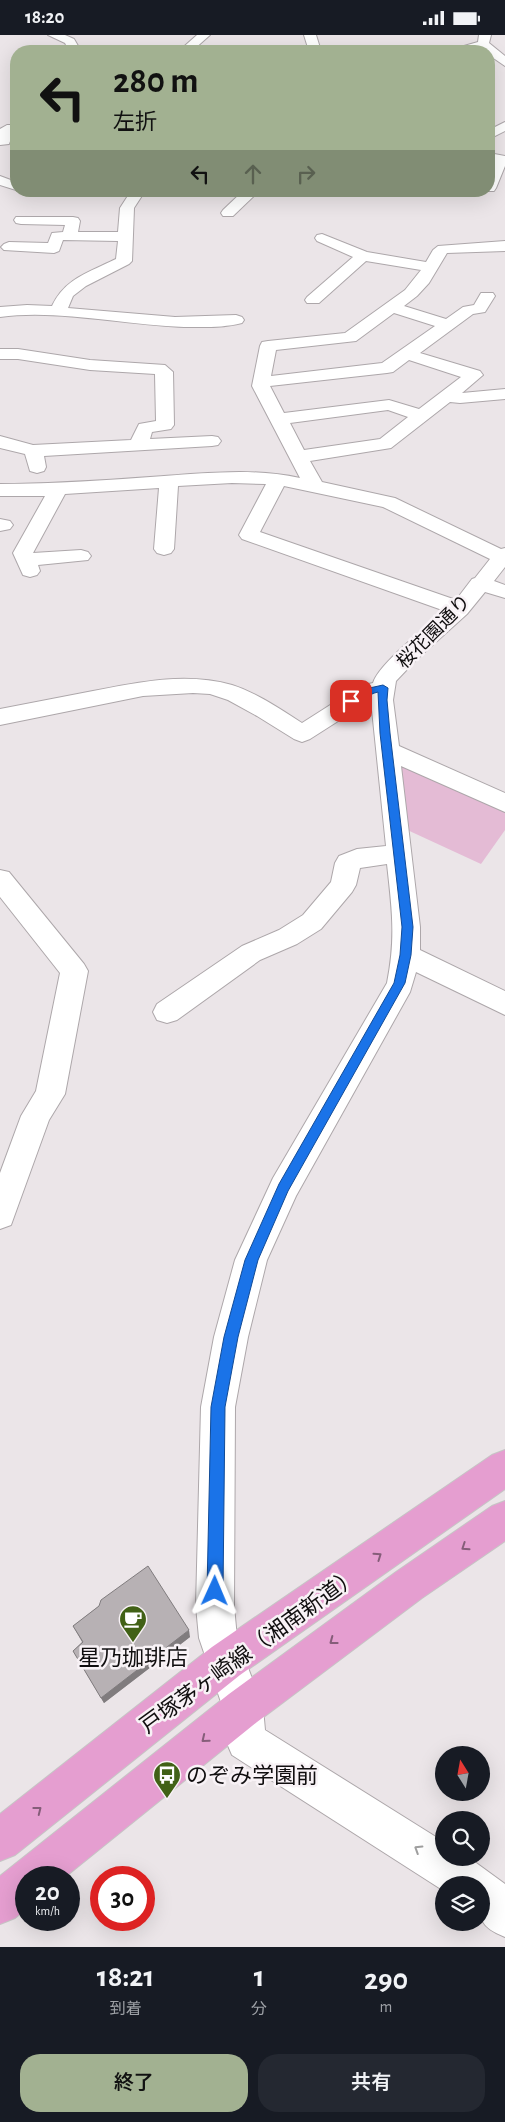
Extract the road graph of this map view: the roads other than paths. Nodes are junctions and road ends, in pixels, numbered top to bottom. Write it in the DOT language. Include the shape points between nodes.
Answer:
graph roads {
  1 [pos="54,35"];
  2 [pos="204,35"];
  3 [pos="72,45"];
  4 [pos="192,45"];
  5 [pos="495,52"];
  6 [pos="505,62"];
  7 [pos="10,129"];
  8 [pos="0,141"];
  9 [pos="495,158"];
  10 [pos="495,173"];
  11 [pos="135,197"];
  12 [pos="245,197"];
  13 [pos="228,213"];
  14 [pos="22,220"];
  15 [pos="68,236"];
  16 [pos="125,237"];
  17 [pos="322,238"];
  18 [pos="480,246"];
  19 [pos="505,246"];
  20 [pos="9,247"];
  21 [pos="363,256"];
  22 [pos="505,260"];
  23 [pos="430,267"];
  24 [pos="486,296"];
  25 [pos="313,300"];
  26 [pos="392,307"];
  27 [pos="0,312"];
  28 [pos="58,312"];
  29 [pos="236,320"];
  30 [pos="448,325"];
  31 [pos="0,354"];
  32 [pos="407,354"];
  33 [pos="261,382"];
  34 [pos="505,394"];
  35 [pos="447,396"];
  36 [pos="421,415"];
  37 [pos="278,419"];
  38 [pos="212,441"];
  39 [pos="0,442"];
  40 [pos="138,445"];
  41 [pos="33,451"];
  42 [pos="298,457"];
  43 [pos="278,479"];
  44 [pos="169,481"];
  45 [pos="314,486"];
  46 [pos="51,489"];
  47 [pos="0,490"];
  48 [pos="164,549"];
  49 [pos="504,555"];
  50 [pos="81,556"];
  51 [pos="480,583"];
  52 [pos="505,592"];
  53 [pos="460,609"];
  54 [pos="383,688"];
  55 [pos="0,717"];
  56 [pos="387,750"];
  57 [pos="505,803"];
  58 [pos="399,853"];
  59 [pos="0,879"];
  60 [pos="406,955"];
  61 [pos="505,1004"];
  62 [pos="167,1012"];
  63 [pos="0,1215"];
  64 [pos="505,1468"];
  65 [pos="505,1519"];
  66 [pos="226,1661"];
  67 [pos="242,1708"];
  68 [pos="0,1841"];
  69 [pos="46,1866"];
  70 [pos="459,1876"];
  71 [pos="15,1891"];
  72 [pos="490,1899"];
  73 [pos="0,1903"];
  74 [pos="505,1916"];
  1 -- 3 [label="street" via="70,41"];
  2 -- 4 [label="street"];
  5 -- 6 [label="street"];
  7 -- 8 [label="street" via="7,129 4,141"];
  9 -- 10 [label="street" via="501,159"];
  11 -- 16 [label="street" via="128,208"];
  12 -- 13 [label="street"];
  14 -- 15 [label="street" via="73,221"];
  15 -- 16 [label="street"];
  15 -- 20 [label="street" via="57,236 54,248"];
  16 -- 28 [label="street" via="124,261 80,283 66,294"];
  17 -- 21 [label="street"];
  18 -- 19 [label="street"];
  18 -- 22 [label="street" via="486,255"];
  18 -- 23 [label="street" via="443,249"];
  21 -- 23 [label="street"];
  21 -- 25 [label="street"];
  23 -- 26 [label="street" via="411,293"];
  24 -- 30 [label="street" via="479,309 469,310"];
  26 -- 30 [label="street"];
  26 -- 33 [label="street" via="350,337 268,346"];
  27 -- 28 [label="street"];
  28 -- 29 [label="street" via="194,322"];
  30 -- 32 [label="street"];
  31 -- 40 [label="street" via="164,372 165,425 145,428"];
  32 -- 33 [label="street" via="387,368"];
  32 -- 35 [label="street" via="474,375"];
  33 -- 37 [label="street"];
  34 -- 35 [label="street"];
  35 -- 36 [label="street"];
  36 -- 37 [label="street" via="389,405"];
  36 -- 42 [label="street" via="385,444"];
  37 -- 42 [label="street"];
  38 -- 40 [label="street"];
  39 -- 41 [label="street"];
  40 -- 41 [label="street"];
  41 -- 46 [label="street"];
  42 -- 45 [label="street"];
  43 -- 44 [label="street" via="247,477"];
  43 -- 45 [label="street"];
  43 -- 53 [label="street" via="249,535"];
  44 -- 46 [label="street"];
  44 -- 48 [label="street"];
  45 -- 49 [label="street" via="398,506 446,531"];
  46 -- 47 [label="street"];
  46 -- 50 [label="street" via="23,553 27,565"];
  49 -- 51 [label="street, 桜花園通り"];
  51 -- 52 [label="street"];
  51 -- 53 [label="street, 桜花園通り"];
  53 -- 54 [label="street, 桜花園通り" via="408,655 385,680"];
  54 -- 55 [label="street" via="368,691 302,734 250,702 224,691 189,686 129,691"];
  54 -- 56 [label="street"];
  56 -- 57 [label="street"];
  56 -- 58 [label="street"];
  58 -- 60 [label="street" via="407,927"];
  58 -- 62 [label="street" via="357,858 348,863 343,885 312,922 251,953"];
  59 -- 63 [label="street" via="74,971 50,1094 36,1116"];
  60 -- 61 [label="street"];
  60 -- 66 [label="street" via="400,983 284,1187 251,1260 231,1337 218,1407 216,1535 215,1606 218,1638"];
  66 -- 64 [label="main road, 戸塚茅ヶ崎線（湘南新道）, one-way"];
  65 -- 67 [label="main road, one-way"];
  66 -- 67 [label="street"];
  68 -- 66 [label="main road, 戸塚茅ヶ崎線（湘南新道）, one-way"];
  67 -- 69 [label="main road, one-way"];
  70 -- 67 [label="street, one-way" via="246,1741"];
  71 -- 73 [label="main road"];
  72 -- 74 [label="street"];
}
